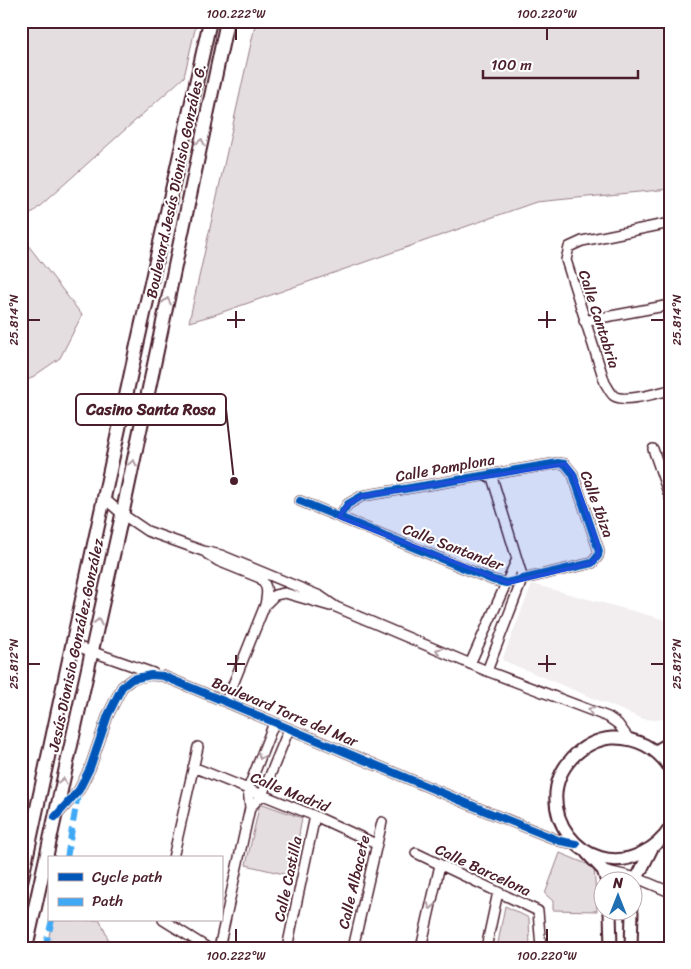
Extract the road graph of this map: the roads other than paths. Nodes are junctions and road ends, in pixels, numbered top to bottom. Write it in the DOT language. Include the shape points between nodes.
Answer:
graph roads {
  1 [pos="210,21"];
  2 [pos="227,21"];
  3 [pos="670,223"];
  4 [pos="670,305"];
  5 [pos="584,322"];
  6 [pos="157,348"];
  7 [pos="670,390"];
  8 [pos="653,449"];
  9 [pos="565,464"];
  10 [pos="666,470"];
  11 [pos="491,474"];
  12 [pos="670,498"];
  13 [pos="105,499"];
  14 [pos="300,501"];
  15 [pos="122,514"];
  16 [pos="339,517"];
  17 [pos="203,551"];
  18 [pos="598,556"];
  19 [pos="517,560"];
  20 [pos="522,580"];
  21 [pos="506,582"];
  22 [pos="265,605"];
  23 [pos="336,608"];
  24 [pos="490,619"];
  25 [pos="504,625"];
  26 [pos="73,645"];
  27 [pos="92,650"];
  28 [pos="470,664"];
  29 [pos="487,672"];
  30 [pos="163,676"];
  31 [pos="226,702"];
  32 [pos="274,722"];
  33 [pos="289,729"];
  34 [pos="628,739"];
  35 [pos="670,743"];
  36 [pos="198,747"];
  37 [pos="656,751"];
  38 [pos="193,767"];
  39 [pos="670,768"];
  40 [pos="248,789"];
  41 [pos="262,795"];
  42 [pos="250,808"];
  43 [pos="315,816"];
  44 [pos="55,817"];
  45 [pos="382,822"];
  46 [pos="670,828"];
  47 [pos="376,844"];
  48 [pos="580,847"];
  49 [pos="652,848"];
  50 [pos="416,853"];
  51 [pos="173,856"];
  52 [pos="440,865"];
  53 [pos="602,872"];
  54 [pos="640,872"];
  55 [pos="644,881"];
  56 [pos="21,882"];
  57 [pos="498,892"];
  58 [pos="670,892"];
  59 [pos="166,922"];
  60 [pos="610,922"];
  61 [pos="632,922"];
  62 [pos="26,948"];
  63 [pos="208,948"];
  64 [pos="218,948"];
  65 [pos="287,948"];
  66 [pos="353,948"];
  67 [pos="422,948"];
  68 [pos="486,948"];
  69 [pos="541,948"];
  70 [pos="611,948"];
  71 [pos="631,948"];
  1 -- 13 [label="main road, Jesús Dionisio González González"];
  6 -- 2 [label="main road, Boulevard Jesús Dionisio Gonzáles G., one-way"];
  3 -- 5 [label="street, Calle Cantabria" via="582,241 569,247 566,260"];
  4 -- 5 [label="street"];
  5 -- 7 [label="street, Calle Cantabria" via="605,383 615,397"];
  15 -- 6 [label="main road, Jesús Dionisio González González, one-way"];
  8 -- 10 [label="street"];
  9 -- 11 [label="street, Calle Pamplona" via="551,463"];
  9 -- 18 [label="street, Calle Ibiza" via="573,474 598,545"];
  10 -- 12 [label="street"];
  11 -- 16 [label="street, Calle Pamplona" via="362,496 348,504"];
  11 -- 19 [label="street"];
  13 -- 15 [label="street"];
  13 -- 26 [label="main road, Jesús Dionisio González González"];
  14 -- 16 [label="street, Calle Santander"];
  15 -- 17 [label="street" via="147,532"];
  27 -- 15 [label="main road, Jesús Dionisio González González, one-way"];
  16 -- 21 [label="street, Calle Santander" via="493,580"];
  17 -- 22 [label="street" via="264,581 267,590"];
  17 -- 23 [label="street" via="221,555 320,596"];
  18 -- 20 [label="street, Calle Santander" via="592,563"];
  19 -- 20 [label="street"];
  19 -- 21 [label="street"];
  20 -- 21 [label="street, Calle Santander"];
  20 -- 25 [label="street"];
  21 -- 24 [label="street"];
  22 -- 23 [label="street" via="276,595 285,593"];
  22 -- 31 [label="street"];
  28 -- 23 [label="street, one-way"];
  24 -- 25 [label="street"];
  24 -- 28 [label="street"];
  25 -- 29 [label="street"];
  26 -- 27 [label="street, Boulevard Torre del Mar"];
  26 -- 56 [label="main road, Jesús Dionisio González González"];
  27 -- 30 [label="street, Boulevard Torre del Mar"];
  44 -- 27 [label="main road, Jesús Dionisio González González, one-way"];
  28 -- 29 [label="street"];
  34 -- 29 [label="street, one-way" via="618,724 608,717"];
  30 -- 31 [label="street, Boulevard Torre del Mar"];
  30 -- 44 [label="street, Boulevard Torre del Mar" via="139,676 122,687 79,790"];
  31 -- 32 [label="street, Boulevard Torre del Mar"];
  32 -- 33 [label="street, Boulevard Torre del Mar"];
  32 -- 40 [label="street, one-way"];
  33 -- 41 [label="street"];
  33 -- 48 [label="street, Boulevard Torre del Mar"];
  34 -- 37 [label="street"];
  34 -- 48 [label="street" via="594,742 578,751 558,780 558,814 565,831"];
  35 -- 37 [label="street"];
  36 -- 38 [label="street"];
  37 -- 39 [label="street"];
  38 -- 40 [label="street, Calle Madrid"];
  38 -- 51 [label="street"];
  40 -- 41 [label="street, Calle Madrid"];
  40 -- 42 [label="street"];
  41 -- 42 [label="street"];
  41 -- 43 [label="street, Calle Madrid"];
  42 -- 64 [label="street"];
  43 -- 47 [label="street, Calle Madrid"];
  43 -- 65 [label="street, Calle Castilla"];
  44 -- 62 [label="main road, Jesús Dionisio González González"];
  45 -- 47 [label="street, Calle Albacete"];
  46 -- 49 [label="street"];
  47 -- 66 [label="street, Calle Albacete"];
  48 -- 49 [label="street" via="601,857 619,860"];
  48 -- 53 [label="street"];
  49 -- 54 [label="street"];
  50 -- 52 [label="street, Calle Barcelona"];
  52 -- 57 [label="street, Calle Barcelona"];
  52 -- 67 [label="street, one-way"];
  55 -- 58 [label="street"];
  57 -- 68 [label="street"];
  57 -- 69 [label="street, Calle Barcelona" via="539,912"];
  59 -- 63 [label="street"];
  60 -- 70 [label="street"];
  61 -- 71 [label="street"];
}
